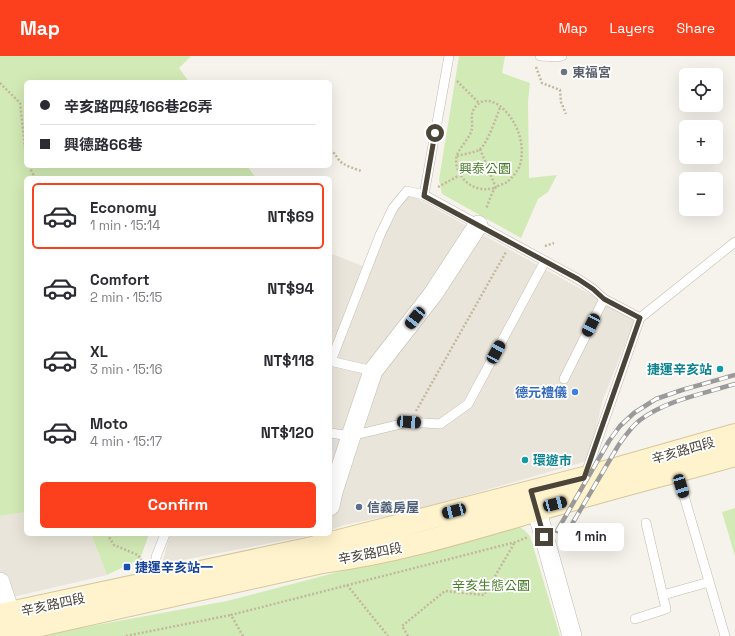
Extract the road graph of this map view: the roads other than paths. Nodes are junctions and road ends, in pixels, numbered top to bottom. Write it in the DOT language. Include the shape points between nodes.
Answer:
graph roads {
  1 [pos="449,56"];
  2 [pos="540,56"];
  3 [pos="562,56"];
  4 [pos="424,196"];
  5 [pos="478,225"];
  6 [pos="735,242"];
  7 [pos="545,261"];
  8 [pos="604,299"];
  9 [pos="640,318"];
  10 [pos="332,356"];
  11 [pos="332,361"];
  12 [pos="373,371"];
  13 [pos="564,379"];
  14 [pos="332,433"];
  15 [pos="351,436"];
  16 [pos="735,436"];
  17 [pos="735,454"];
  18 [pos="676,472"];
  19 [pos="584,478"];
  20 [pos="332,497"];
  21 [pos="534,501"];
  22 [pos="646,524"];
  23 [pos="164,536"];
  24 [pos="323,547"];
  25 [pos="151,575"];
  26 [pos="0,582"];
  27 [pos="709,582"];
  28 [pos="663,595"];
  29 [pos="635,618"];
  30 [pos="6,624"];
  31 [pos="572,636"];
  32 [pos="725,636"];
  1 -- 4 [label="lane"];
  2 -- 3 [label="lane"];
  4 -- 5 [label="lane"];
  4 -- 10 [label="lane" via="407,191 393,208"];
  5 -- 7 [label="lane"];
  5 -- 12 [label="street" via="433,294"];
  6 -- 9 [label="lane"];
  7 -- 8 [label="lane" via="578,279"];
  7 -- 15 [label="lane" via="468,404 440,424 409,422"];
  8 -- 9 [label="lane"];
  8 -- 13 [label="lane"];
  9 -- 19 [label="lane"];
  11 -- 12 [label="lane"];
  12 -- 15 [label="street"];
  14 -- 15 [label="lane"];
  15 -- 20 [label="street"];
  16 -- 19 [label="main road, 辛亥路四段"];
  17 -- 18 [label="main road, 辛亥路四段"];
  18 -- 21 [label="main road, 辛亥路四段"];
  18 -- 27 [label="lane"];
  19 -- 21 [label="main road, 辛亥路四段"];
  21 -- 24 [label="main road, 辛亥路四段" via="436,539 352,558"];
  21 -- 31 [label="street"];
  22 -- 28 [label="lane"];
  23 -- 25 [label="lane"];
  24 -- 25 [label="main road, 辛亥路四段"];
  24 -- 30 [label="main road, 辛亥路四段"];
  25 -- 30 [label="main road, 辛亥路四段"];
  26 -- 30 [label="street"];
  27 -- 28 [label="lane"];
  27 -- 32 [label="lane"];
  28 -- 29 [label="lane" via="666,609"];
}
